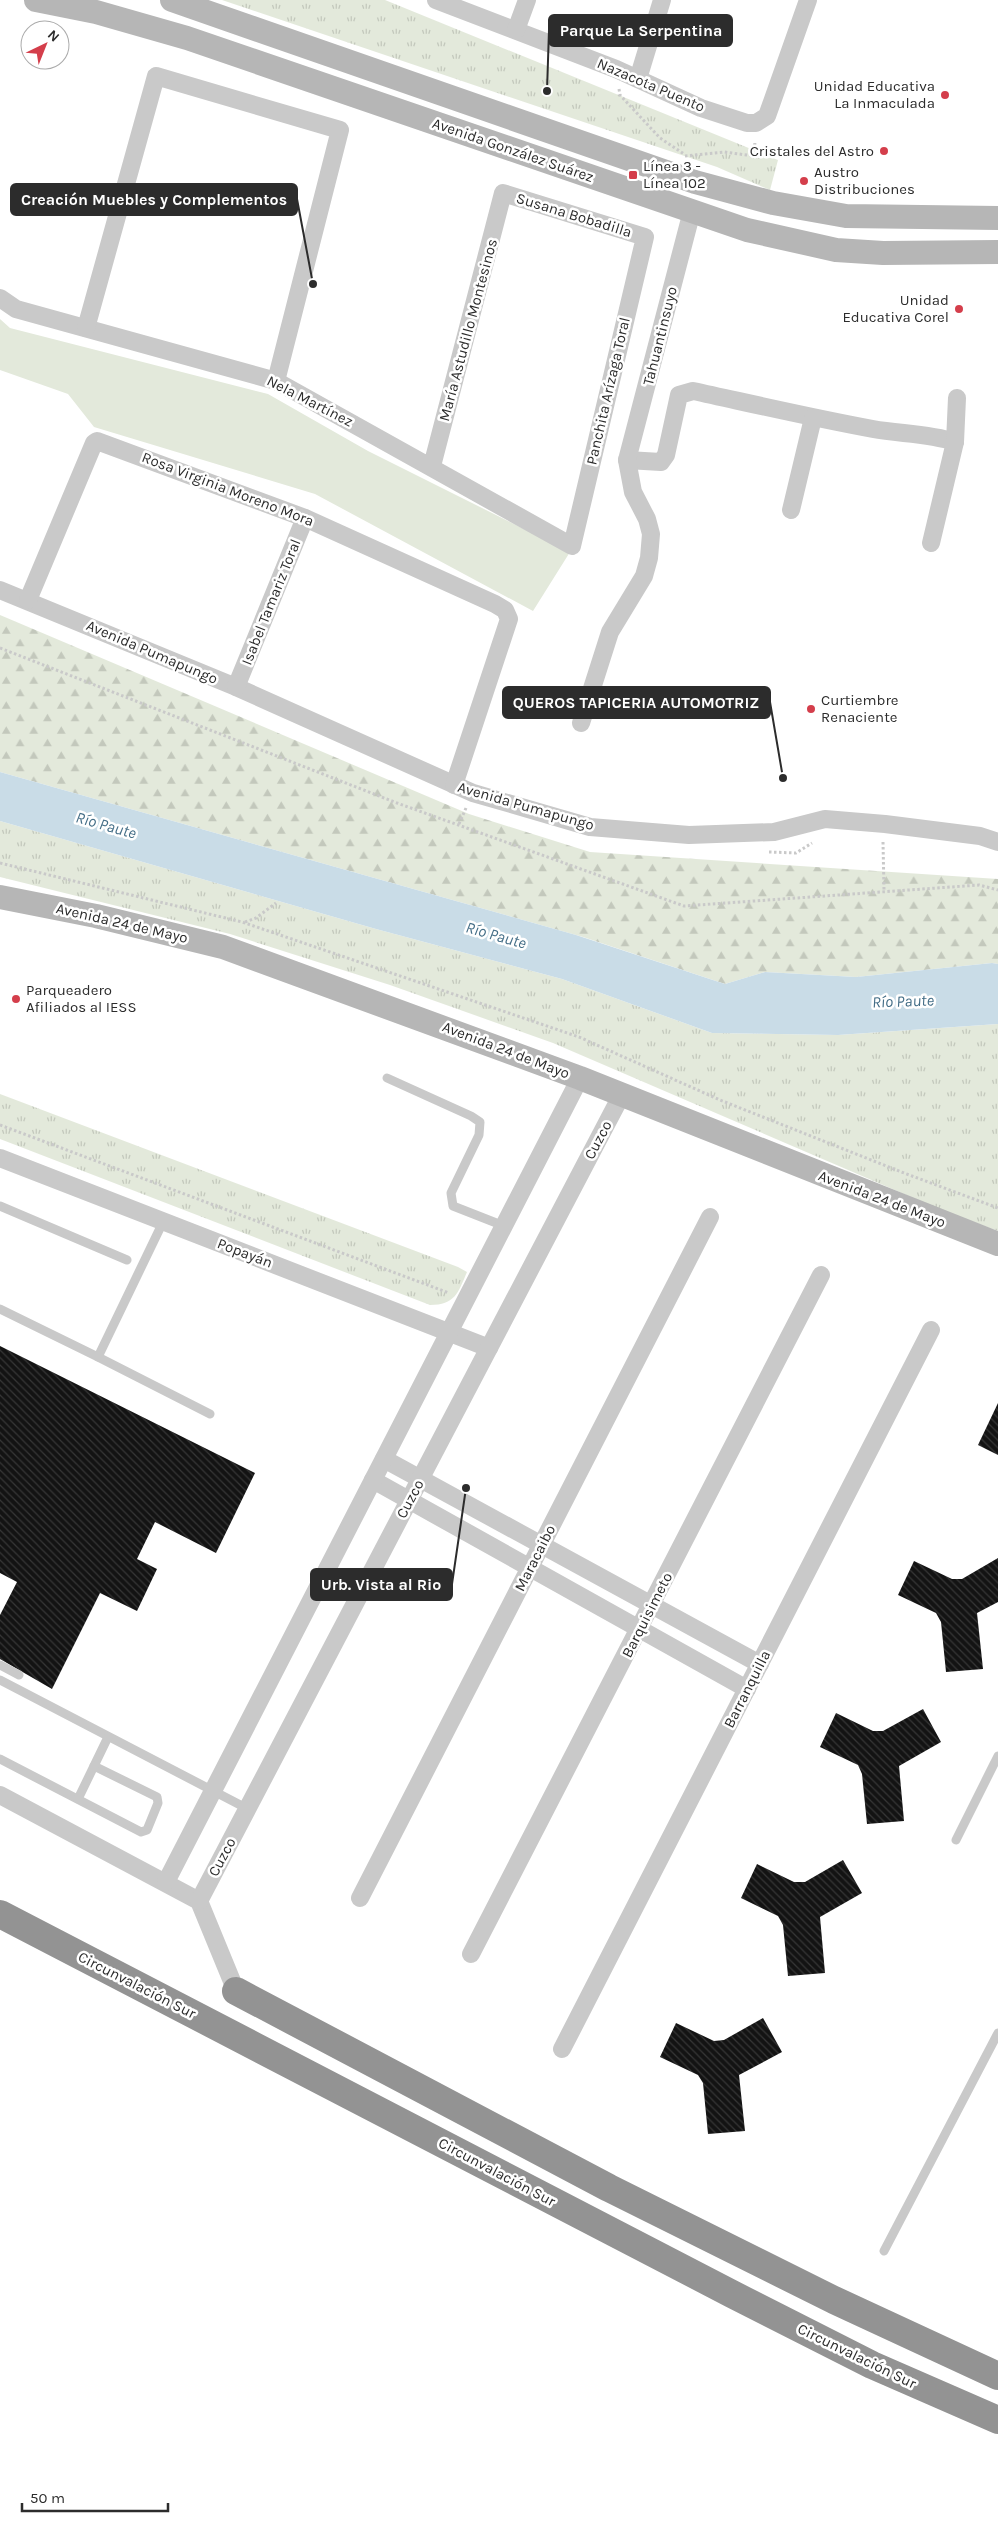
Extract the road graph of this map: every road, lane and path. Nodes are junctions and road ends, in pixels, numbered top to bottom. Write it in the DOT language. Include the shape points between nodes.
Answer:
graph roads {
  1 [pos="36,0"];
  2 [pos="172,0"];
  3 [pos="436,0"];
  4 [pos="527,0"];
  5 [pos="662,0"];
  6 [pos="808,0"];
  7 [pos="516,30"];
  8 [pos="638,79"];
  9 [pos="620,95"];
  10 [pos="756,122"];
  11 [pos="686,155"];
  12 [pos="695,182"];
  13 [pos="503,193"];
  14 [pos="692,211"];
  15 [pos="998,218"];
  16 [pos="645,236"];
  17 [pos="998,252"];
  18 [pos="0,298"];
  19 [pos="86,328"];
  20 [pos="276,381"];
  21 [pos="957,398"];
  22 [pos="813,418"];
  23 [pos="955,442"];
  24 [pos="628,460"];
  25 [pos="432,466"];
  26 [pos="791,510"];
  27 [pos="305,518"];
  28 [pos="931,543"];
  29 [pos="572,546"];
  30 [pos="0,590"];
  31 [pos="28,600"];
  32 [pos="236,687"];
  33 [pos="581,723"];
  34 [pos="454,785"];
  35 [pos="885,824"];
  36 [pos="816,839"];
  37 [pos="998,842"];
  38 [pos="768,852"];
  39 [pos="0,863"];
  40 [pos="884,890"];
  41 [pos="0,897"];
  42 [pos="276,903"];
  43 [pos="242,922"];
  44 [pos="387,1078"];
  45 [pos="580,1078"];
  46 [pos="621,1096"];
  47 [pos="0,1125"];
  48 [pos="0,1158"];
  49 [pos="0,1206"];
  50 [pos="998,1208"];
  51 [pos="710,1217"];
  52 [pos="163,1222"];
  53 [pos="504,1226"];
  54 [pos="998,1244"];
  55 [pos="127,1260"];
  56 [pos="821,1275"];
  57 [pos="466,1299"];
  58 [pos="0,1309"];
  59 [pos="931,1330"];
  60 [pos="449,1332"];
  61 [pos="489,1348"];
  62 [pos="98,1357"];
  63 [pos="210,1414"];
  64 [pos="384,1459"];
  65 [pos="421,1479"];
  66 [pos="373,1480"];
  67 [pos="409,1500"];
  68 [pos="542,1545"];
  69 [pos="530,1568"];
  70 [pos="652,1605"];
  71 [pos="640,1629"];
  72 [pos="760,1664"];
  73 [pos="0,1665"];
  74 [pos="19,1675"];
  75 [pos="0,1680"];
  76 [pos="747,1689"];
  77 [pos="108,1737"];
  78 [pos="998,1756"];
  79 [pos="0,1759"];
  80 [pos="94,1766"];
  81 [pos="213,1790"];
  82 [pos="0,1794"];
  83 [pos="78,1799"];
  84 [pos="248,1809"];
  85 [pos="956,1840"];
  86 [pos="166,1882"];
  87 [pos="360,1898"];
  88 [pos="199,1901"];
  89 [pos="0,1914"];
  90 [pos="471,1954"];
  91 [pos="236,1992"];
  92 [pos="998,2033"];
  93 [pos="562,2049"];
  94 [pos="884,2251"];
  95 [pos="998,2376"];
  96 [pos="998,2420"];
  1 -- 14 [label="main road, Avenida González Suárez" via="96,12 187,38"];
  2 -- 12 [label="main road, Avenida González Suárez"];
  3 -- 7 [label="street, Nazacota Puento"];
  4 -- 7 [label="street"];
  5 -- 8 [label="street"];
  6 -- 10 [label="street" via="767,116"];
  7 -- 8 [label="street, Nazacota Puento"];
  8 -- 10 [label="street, Nazacota Puento" via="701,108 748,123"];
  9 -- 11 [label="path" via="660,138"];
  10 -- 11 [label="path" via="754,156 724,152"];
  11 -- 12 [label="path" via="684,158 696,168"];
  12 -- 15 [label="main road, Avenida González Suárez" via="773,203 846,216"];
  13 -- 16 [label="street, Susana Bobadilla"];
  13 -- 25 [label="street, María Astudillo Montesinos"];
  14 -- 17 [label="main road, Avenida González Suárez" via="747,230 836,250"];
  14 -- 24 [label="street, Tahuantinsuyo"];
  16 -- 29 [label="street, Panchita Arízaga Toral"];
  18 -- 19 [label="street, Nela Martínez" via="16,309"];
  19 -- 20 [label="street, Nela Martínez"];
  19 -- 20 [label="street" via="156,76 340,130"];
  20 -- 25 [label="street, Nela Martínez"];
  21 -- 23 [label="street"];
  22 -- 23 [label="street" via="936,436"];
  22 -- 24 [label="street" via="693,391 679,394 666,455 661,462"];
  22 -- 26 [label="street"];
  23 -- 28 [label="street"];
  24 -- 33 [label="street" via="633,492 651,534 649,558 644,576 610,632"];
  25 -- 29 [label="street, Nela Martínez"];
  27 -- 31 [label="street, Rosa Virginia Moreno Mora" via="98,441 94,443"];
  27 -- 32 [label="street, Isabel Tamariz Toral"];
  27 -- 34 [label="street, Rosa Virginia Moreno Mora" via="506,610 508,619"];
  30 -- 31 [label="street, Avenida Pumapungo"];
  31 -- 32 [label="street, Avenida Pumapungo"];
  32 -- 34 [label="street, Avenida Pumapungo"];
  34 -- 35 [label="street, Avenida Pumapungo" via="590,827 689,835 774,832 825,819"];
  35 -- 37 [label="street, Avenida Pumapungo" via="980,836"];
  35 -- 40 [label="path"];
  36 -- 38 [label="path" via="796,853"];
  39 -- 43 [label="path"];
  41 -- 45 [label="main road, Avenida 24 de Mayo" via="223,947"];
  42 -- 43 [label="path" via="256,918"];
  43 -- 50 [label="path" via="580,1037 729,1104"];
  44 -- 53 [label="lane" via="480,1122 479,1135 451,1193 453,1206"];
  45 -- 46 [label="main road, Avenida 24 de Mayo"];
  45 -- 53 [label="street"];
  46 -- 54 [label="main road, Avenida 24 de Mayo"];
  46 -- 61 [label="street, Cuzco"];
  47 -- 57 [label="path"];
  48 -- 52 [label="street, Popayán"];
  49 -- 55 [label="lane"];
  51 -- 68 [label="street, Maracaibo"];
  52 -- 60 [label="street, Popayán"];
  52 -- 62 [label="lane"];
  53 -- 57 [label="street"];
  56 -- 70 [label="street, Barquisimeto"];
  57 -- 60 [label="street"];
  58 -- 62 [label="lane"];
  59 -- 72 [label="street, Barranquilla"];
  60 -- 61 [label="street, Popayán"];
  60 -- 64 [label="street"];
  61 -- 65 [label="street, Cuzco"];
  62 -- 63 [label="lane"];
  64 -- 65 [label="street"];
  64 -- 66 [label="street"];
  65 -- 67 [label="street, Cuzco"];
  65 -- 68 [label="street"];
  66 -- 67 [label="street"];
  66 -- 81 [label="street"];
  67 -- 69 [label="street"];
  67 -- 84 [label="street, Cuzco"];
  68 -- 69 [label="street, Maracaibo"];
  68 -- 70 [label="street"];
  69 -- 71 [label="street"];
  69 -- 87 [label="street, Maracaibo"];
  70 -- 71 [label="street, Barquisimeto"];
  70 -- 72 [label="street"];
  71 -- 76 [label="street"];
  71 -- 90 [label="street, Barquisimeto"];
  72 -- 76 [label="street, Barranquilla"];
  73 -- 74 [label="lane"];
  75 -- 77 [label="lane"];
  76 -- 93 [label="street, Barranquilla"];
  77 -- 80 [label="lane"];
  77 -- 81 [label="lane"];
  78 -- 85 [label="lane"];
  79 -- 83 [label="lane"];
  80 -- 83 [label="lane"];
  80 -- 83 [label="lane" via="157,1797 158,1803 146,1830 141,1832"];
  81 -- 84 [label="lane"];
  81 -- 86 [label="street"];
  82 -- 86 [label="street"];
  84 -- 88 [label="street, Cuzco"];
  86 -- 88 [label="street"];
  88 -- 91 [label="street"];
  89 -- 96 [label="highway, Circunvalación Sur" via="770,2313 872,2364"];
  91 -- 95 [label="highway" via="609,2188 834,2300"];
  92 -- 94 [label="lane"];
}
